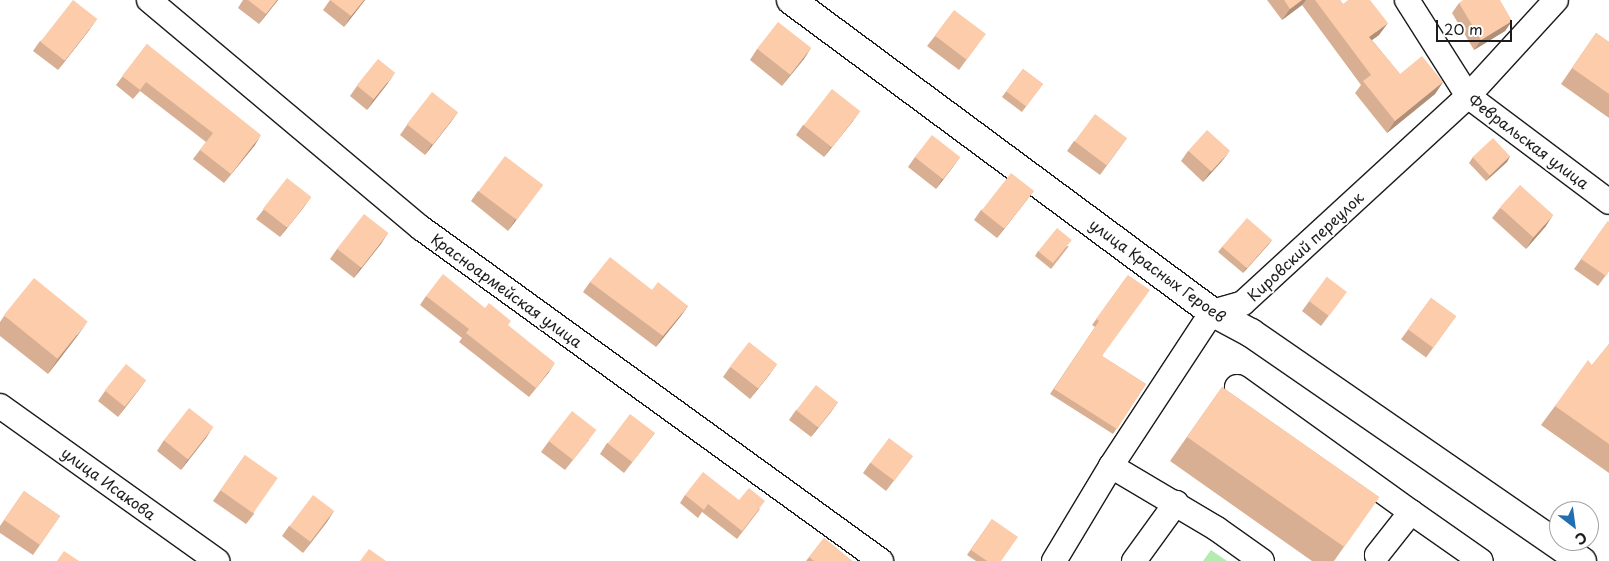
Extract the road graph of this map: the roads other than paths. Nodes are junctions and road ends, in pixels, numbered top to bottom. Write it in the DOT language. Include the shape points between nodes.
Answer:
graph roads {
  1 [pos="149,0"];
  2 [pos="791,0"];
  3 [pos="1407,0"];
  4 [pos="1556,0"];
  5 [pos="1468,96"];
  6 [pos="1609,202"];
  7 [pos="1212,312"];
  8 [pos="1237,387"];
  9 [pos="0,406"];
  10 [pos="1111,466"];
  11 [pos="1176,504"];
  12 [pos="1412,512"];
  13 [pos="1378,559"];
  14 [pos="217,561"];
  15 [pos="881,561"];
  16 [pos="1054,561"];
  17 [pos="1134,561"];
  18 [pos="1262,561"];
  19 [pos="1481,561"];
  20 [pos="1582,561"];
  1 -- 15 [label="street, Красноармейская улица" via="421,228"];
  2 -- 7 [label="main road, улица Красных Героев"];
  3 -- 5 [label="street, Февральская улица"];
  4 -- 5 [label="street, Кировский переулок"];
  5 -- 6 [label="street, Февральская улица"];
  5 -- 7 [label="street, Кировский переулок" via="1243,303"];
  7 -- 10 [label="street"];
  7 -- 20 [label="main road, улица Красных Героев" via="1251,333"];
  8 -- 12 [label="street"];
  9 -- 14 [label="street, улица Исакова"];
  10 -- 11 [label="street"];
  10 -- 16 [label="street"];
  11 -- 17 [label="street"];
  11 -- 18 [label="street"];
  12 -- 13 [label="street"];
  12 -- 19 [label="street"];
}
